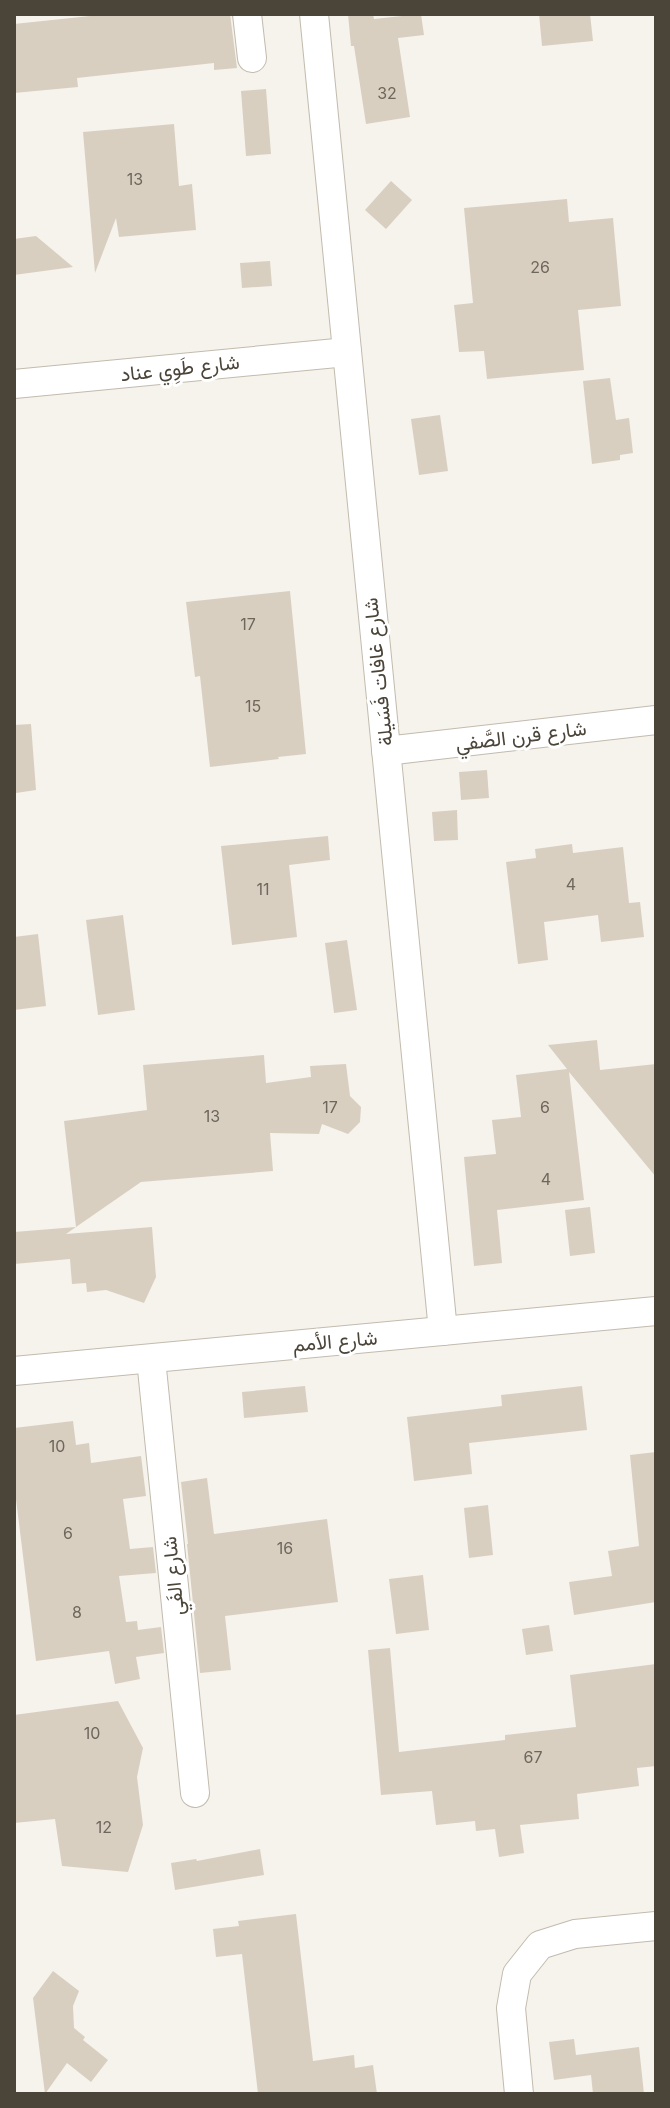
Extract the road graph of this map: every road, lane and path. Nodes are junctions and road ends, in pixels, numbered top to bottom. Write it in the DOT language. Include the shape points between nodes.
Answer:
graph roads {
  1 [pos="247,14"];
  2 [pos="314,14"];
  3 [pos="252,58"];
  4 [pos="347,352"];
  5 [pos="14,384"];
  6 [pos="656,720"];
  7 [pos="386,751"];
  8 [pos="656,1311"];
  9 [pos="443,1331"];
  10 [pos="151,1359"];
  11 [pos="14,1371"];
  12 [pos="195,1793"];
  13 [pos="656,1926"];
  14 [pos="519,2094"];
  1 -- 3 [label="street"];
  2 -- 4 [label="street, شارع غافات فَسَيلة"];
  4 -- 5 [label="street, شارع طَوِي عناد"];
  4 -- 7 [label="street, شارع غافات فَسَيلة"];
  6 -- 7 [label="street, شارع قرن الصَّفي"];
  7 -- 9 [label="street, شارع غافات فَسَيلة"];
  8 -- 9 [label="street, شارع الأمم"];
  9 -- 10 [label="street, شارع الأمم"];
  10 -- 11 [label="street, شارع الأمم"];
  10 -- 12 [label="street, شارع الفَي"];
  13 -- 14 [label="street" via="575,1934 540,1945 517,1974 511,2008"];
}
